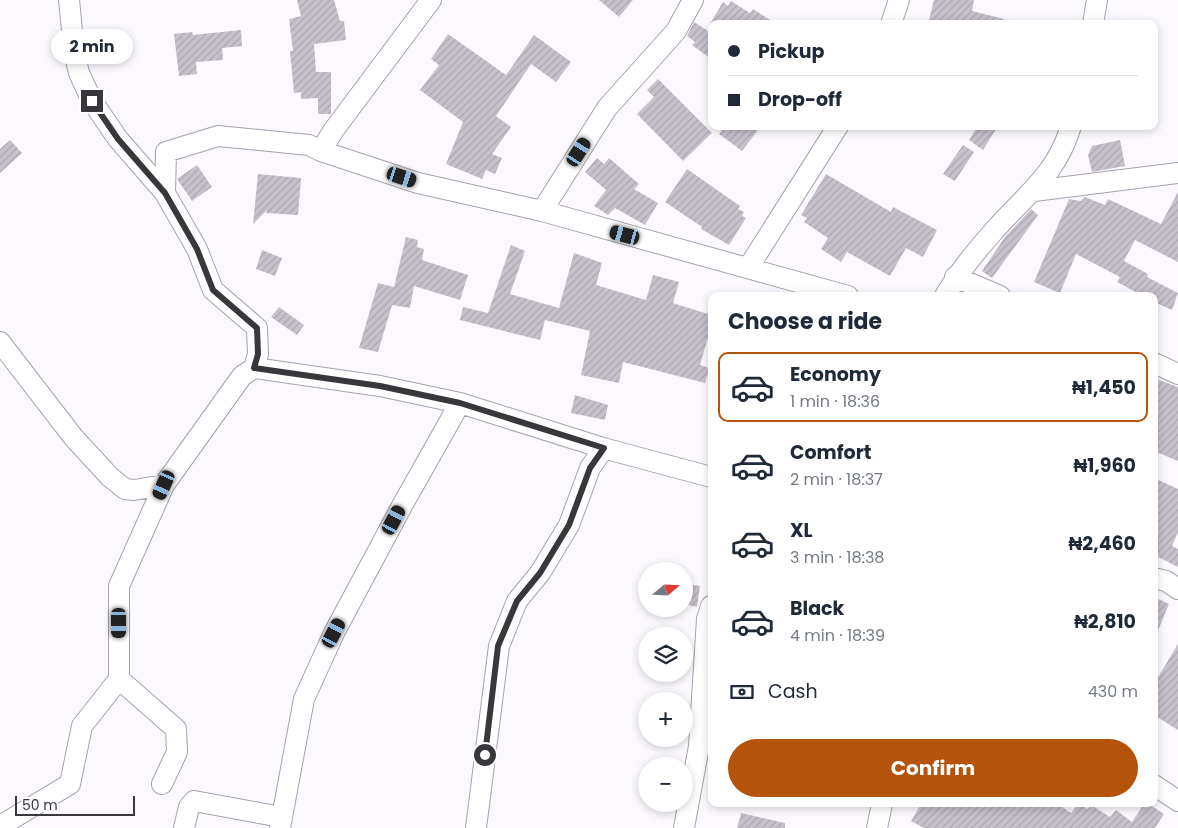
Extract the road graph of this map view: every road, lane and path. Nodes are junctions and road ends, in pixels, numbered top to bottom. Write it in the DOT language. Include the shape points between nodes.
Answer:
graph roads {
  1 [pos="69,0"];
  2 [pos="431,0"];
  3 [pos="693,0"];
  4 [pos="899,0"];
  5 [pos="1097,0"];
  6 [pos="892,20"];
  7 [pos="1094,20"];
  8 [pos="835,130"];
  9 [pos="1070,130"];
  10 [pos="321,151"];
  11 [pos="1178,173"];
  12 [pos="1034,191"];
  13 [pos="165,193"];
  14 [pos="542,211"];
  15 [pos="748,268"];
  16 [pos="956,277"];
  17 [pos="834,292"];
  18 [pos="947,292"];
  19 [pos="991,292"];
  20 [pos="0,342"];
  21 [pos="1158,365"];
  22 [pos="254,368"];
  23 [pos="1178,374"];
  24 [pos="460,403"];
  25 [pos="604,448"];
  26 [pos="708,476"];
  27 [pos="164,485"];
  28 [pos="1158,579"];
  29 [pos="1178,589"];
  30 [pos="708,616"];
  31 [pos="119,679"];
  32 [pos="162,784"];
  33 [pos="1158,788"];
  34 [pos="1178,801"];
  35 [pos="881,807"];
  36 [pos="280,822"];
  37 [pos="0,826"];
  38 [pos="184,828"];
  39 [pos="476,828"];
  40 [pos="684,828"];
  41 [pos="877,828"];
  1 -- 13 [label="street" via="79,73 92,101 118,139"];
  2 -- 10 [label="street"];
  3 -- 14 [label="street" via="676,31 607,108"];
  4 -- 6 [label="street"];
  5 -- 7 [label="street"];
  8 -- 15 [label="street"];
  9 -- 12 [label="street" via="1064,150"];
  10 -- 13 [label="street" via="309,146 218,136 186,144 166,152"];
  10 -- 14 [label="street" via="418,182"];
  11 -- 12 [label="street"];
  12 -- 16 [label="street" via="993,231"];
  13 -- 22 [label="street" via="197,249 213,290 257,328 258,354"];
  14 -- 15 [label="street"];
  15 -- 17 [label="street"];
  16 -- 18 [label="street"];
  16 -- 19 [label="street"];
  20 -- 27 [label="street" via="74,438 110,477 124,489"];
  21 -- 23 [label="street"];
  22 -- 24 [label="street" via="380,386"];
  22 -- 27 [label="street" via="242,376"];
  24 -- 25 [label="street"];
  24 -- 36 [label="street" via="334,633 304,699"];
  25 -- 26 [label="street"];
  25 -- 39 [label="street" via="590,468 569,525 540,573 517,601 498,646"];
  27 -- 31 [label="street" via="119,586"];
  28 -- 29 [label="street"];
  30 -- 40 [label="street" via="699,746"];
  31 -- 32 [label="street" via="176,729 177,752"];
  31 -- 37 [label="street" via="82,726 70,784"];
  33 -- 34 [label="street"];
  35 -- 41 [label="street"];
  36 -- 38 [label="street" via="194,801 189,807"];
}
